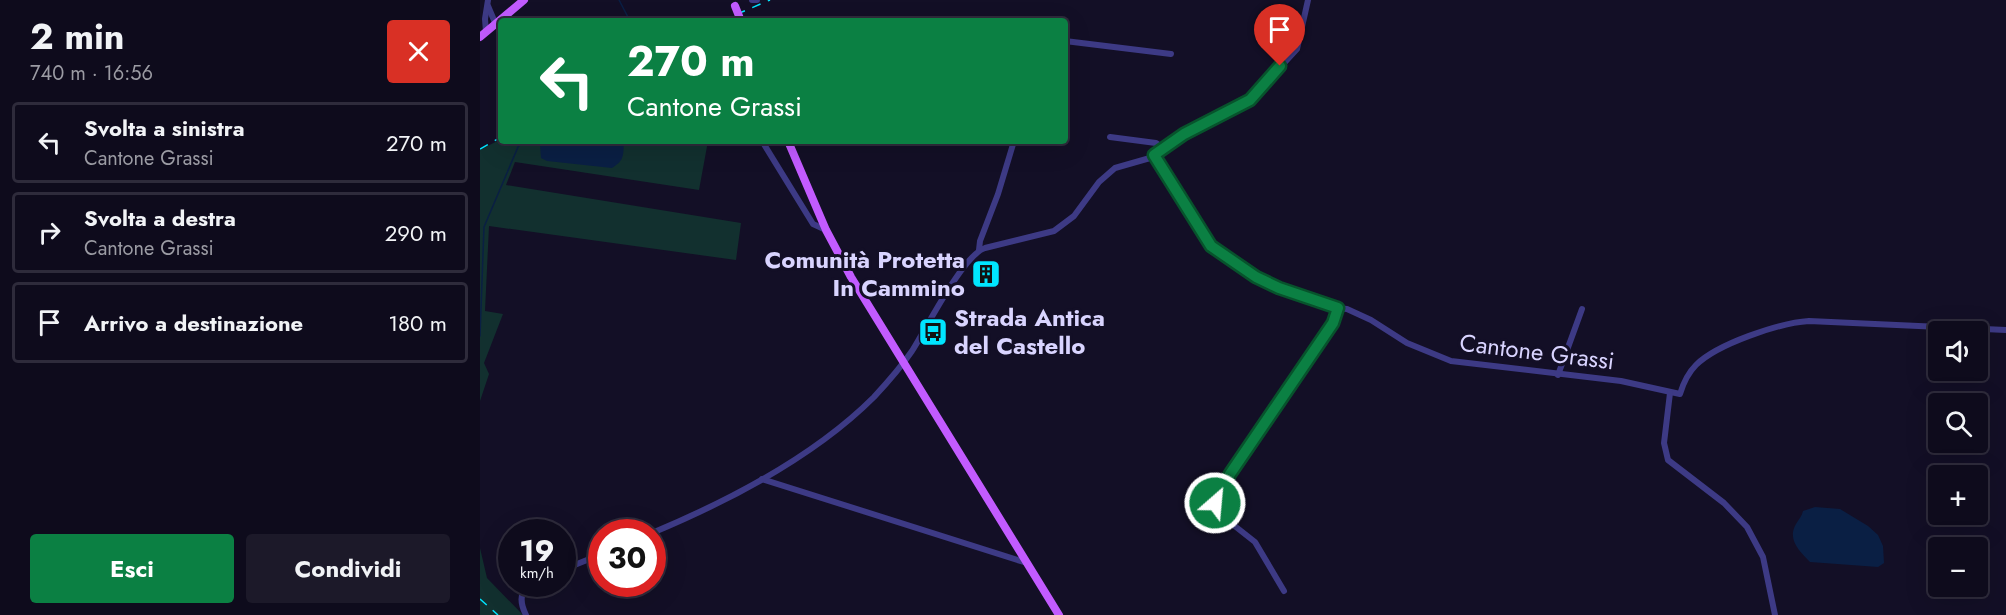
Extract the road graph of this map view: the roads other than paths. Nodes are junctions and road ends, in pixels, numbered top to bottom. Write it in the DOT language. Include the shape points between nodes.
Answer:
graph roads {
  1 [pos="524,0"];
  2 [pos="752,0"];
  3 [pos="757,0"];
  4 [pos="1308,0"];
  5 [pos="488,3"];
  6 [pos="734,3"];
  7 [pos="504,18"];
  8 [pos="740,18"];
  9 [pos="496,25"];
  10 [pos="483,35"];
  11 [pos="1068,41"];
  12 [pos="1171,54"];
  13 [pos="1110,137"];
  14 [pos="764,144"];
  15 [pos="789,144"];
  16 [pos="1013,144"];
  17 [pos="1163,148"];
  18 [pos="1154,155"];
  19 [pos="826,230"];
  20 [pos="979,250"];
  21 [pos="1338,308"];
  22 [pos="1582,309"];
  23 [pos="2006,330"];
  24 [pos="904,362"];
  25 [pos="1558,375"];
  26 [pos="1670,393"];
  27 [pos="762,479"];
  28 [pos="666,527"];
  29 [pos="1027,563"];
  30 [pos="1284,591"];
  31 [pos="522,597"];
  32 [pos="526,615"];
  33 [pos="1059,615"];
  34 [pos="1775,615"];
  1 -- 7 [label="main road"];
  2 -- 3 [label="street"];
  4 -- 17 [label="street" via="1297,49 1258,93"];
  5 -- 9 [label="street"];
  5 -- 10 [label="street"];
  6 -- 8 [label="main road, bridge"];
  9 -- 10 [label="main road"];
  11 -- 12 [label="street"];
  13 -- 17 [label="street" via="1156,143"];
  14 -- 19 [label="street" via="813,224"];
  15 -- 19 [label="main road"];
  16 -- 20 [label="street"];
  17 -- 18 [label="street"];
  18 -- 20 [label="street" via="1109,172 1074,216 1054,231"];
  18 -- 21 [label="street, Cantone Grassi" via="1211,246 1256,277"];
  19 -- 24 [label="main road"];
  20 -- 24 [label="street" via="970,258"];
  21 -- 25 [label="street, Cantone Grassi" via="1371,320 1407,343 1451,361"];
  21 -- 30 [label="street" via="1333,323 1230,474 1215,503 1217,512 1255,542"];
  22 -- 25 [label="street"];
  23 -- 26 [label="street" via="1793,322 1705,357 1690,373 1680,394"];
  24 -- 27 [label="street" via="873,397 829,434"];
  24 -- 29 [label="main road"];
  25 -- 26 [label="street, Cantone Grassi" via="1621,381"];
  26 -- 34 [label="street" via="1664,443 1668,460 1724,502 1747,527 1763,557"];
  27 -- 28 [label="street"];
  27 -- 29 [label="street"];
  29 -- 33 [label="main road"];
  31 -- 32 [label="street"];
}
